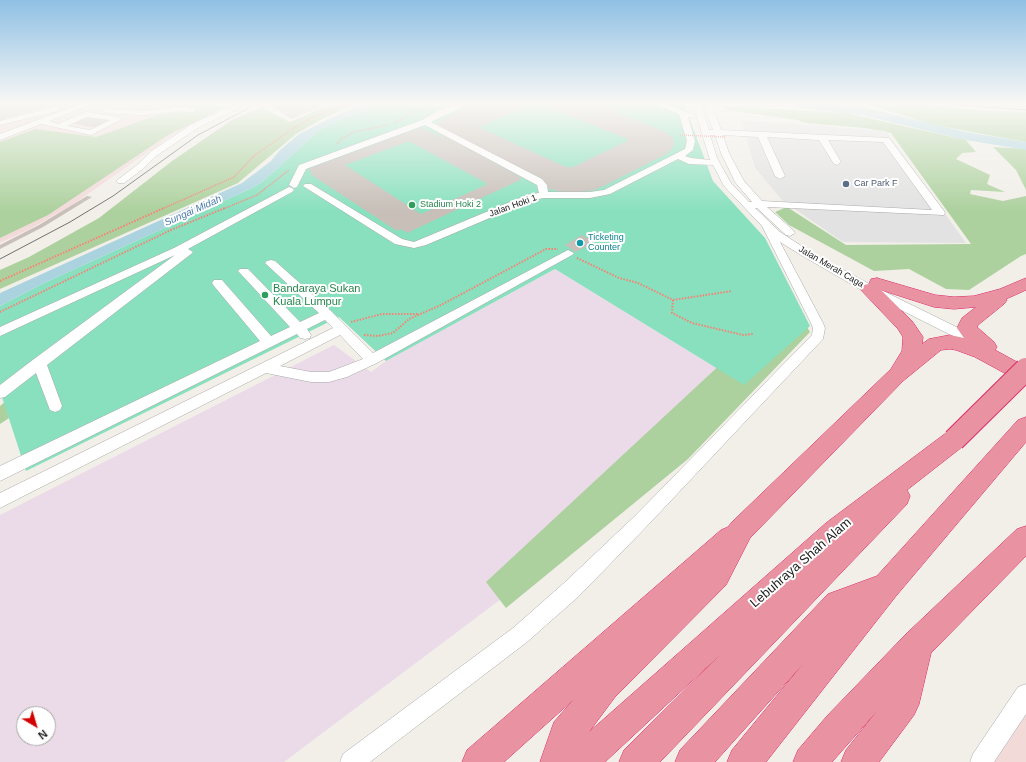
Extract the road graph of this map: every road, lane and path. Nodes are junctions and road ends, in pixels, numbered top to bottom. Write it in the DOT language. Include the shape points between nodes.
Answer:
graph roads {
  1 [pos="175,140"];
  2 [pos="278,140"];
  3 [pos="341,140"];
  4 [pos="377,140"];
  5 [pos="459,140"];
  6 [pos="690,140"];
  7 [pos="708,140"];
  8 [pos="723,140"];
  9 [pos="764,140"];
  10 [pos="824,140"];
  11 [pos="877,140"];
  12 [pos="335,146"];
  13 [pos="678,156"];
  14 [pos="715,162"];
  15 [pos="837,162"];
  16 [pos="290,169"];
  17 [pos="780,176"];
  18 [pos="121,181"];
  19 [pos="292,188"];
  20 [pos="544,195"];
  21 [pos="760,204"];
  22 [pos="746,205"];
  23 [pos="767,226"];
  24 [pos="216,230"];
  25 [pos="568,254"];
  26 [pos="271,263"];
  27 [pos="244,271"];
  28 [pos="0,281"];
  29 [pos="218,283"];
  30 [pos="1026,283"];
  31 [pos="873,286"];
  32 [pos="1006,293"];
  33 [pos="672,300"];
  34 [pos="0,312"];
  35 [pos="327,314"];
  36 [pos="298,328"];
  37 [pos="342,329"];
  38 [pos="0,332"];
  39 [pos="753,334"];
  40 [pos="269,343"];
  41 [pos="313,344"];
  42 [pos="987,347"];
  43 [pos="372,360"];
  44 [pos="39,362"];
  45 [pos="264,368"];
  46 [pos="1026,368"];
  47 [pos="896,376"];
  48 [pos="1026,376"];
  49 [pos="0,393"];
  50 [pos="55,406"];
  51 [pos="1026,426"];
  52 [pos="954,440"];
  53 [pos="0,474"];
  54 [pos="1,497"];
  55 [pos="740,530"];
  56 [pos="1026,538"];
  57 [pos="886,586"];
  58 [pos="917,645"];
  59 [pos="1026,695"];
  60 [pos="352,762"];
  61 [pos="479,762"];
  62 [pos="557,762"];
  63 [pos="580,762"];
  64 [pos="636,762"];
  65 [pos="692,762"];
  66 [pos="744,762"];
  67 [pos="810,762"];
  68 [pos="858,762"];
  69 [pos="981,762"];
  1 -- 18 [label="street"];
  2 -- 28 [label="path" via="255,156 234,177"];
  3 -- 12 [label="path"];
  4 -- 19 [label="street" via="302,167"];
  5 -- 20 [label="street" via="539,181"];
  6 -- 13 [label="street, Jalan Hoki 1" via="691,144 687,152"];
  7 -- 14 [label="street, Jalan Merah Caga"];
  8 -- 21 [label="street, Jalan Merah Caga" via="725,153 740,182"];
  9 -- 17 [label="street"];
  10 -- 15 [label="street"];
  11 -- 21 [label="street" via="886,140 940,213"];
  13 -- 14 [label="street" via="689,161"];
  13 -- 20 [label="street, Jalan Hoki 1" via="602,194"];
  14 -- 22 [label="street, Jalan Merah Caga" via="726,184"];
  16 -- 34 [label="path" via="257,195 171,230"];
  19 -- 20 [label="street, Jalan Hoki 1" via="295,193 306,190 308,186 399,242 414,245 524,200"];
  19 -- 24 [label="street"];
  21 -- 22 [label="street"];
  21 -- 31 [label="street, Jalan Merah Caga" via="798,239"];
  22 -- 23 [label="street, Jalan Merah Caga"];
  23 -- 31 [label="street, Jalan Merah Caga" via="800,250"];
  23 -- 60 [label="street" via="817,323 818,336 572,590 520,634"];
  24 -- 38 [label="street"];
  24 -- 44 [label="street"];
  25 -- 43 [label="street"];
  26 -- 35 [label="street"];
  27 -- 36 [label="street"];
  29 -- 40 [label="street"];
  30 -- 32 [label="highway"];
  31 -- 32 [label="highway" via="934,301 954,303 974,302"];
  31 -- 42 [label="street, Jalan Merah Caga"];
  31 -- 47 [label="highway" via="913,337 912,351"];
  32 -- 42 [label="highway" via="969,322 967,328 972,335"];
  33 -- 39 [label="path" via="672,314 692,323 743,335"];
  35 -- 36 [label="street"];
  35 -- 37 [label="street"];
  36 -- 40 [label="street"];
  36 -- 41 [label="street"];
  37 -- 41 [label="street"];
  37 -- 43 [label="street"];
  40 -- 53 [label="street"];
  41 -- 45 [label="street"];
  42 -- 46 [label="street, Jalan Merah Caga"];
  43 -- 45 [label="street" via="329,377 311,377"];
  44 -- 49 [label="street"];
  44 -- 50 [label="street"];
  45 -- 54 [label="street"];
  46 -- 52 [label="highway, Lebuhraya Shah Alam, bridge"];
  47 -- 48 [label="highway" via="936,344 950,342 982,352"];
  47 -- 55 [label="highway"];
  51 -- 57 [label="highway"];
  52 -- 63 [label="highway, Lebuhraya Shah Alam" via="835,531"];
  52 -- 64 [label="highway"];
  55 -- 61 [label="highway"];
  55 -- 62 [label="highway" via="716,576 604,686 566,734"];
  56 -- 58 [label="highway"];
  57 -- 65 [label="highway" via="838,604"];
  57 -- 66 [label="highway"];
  58 -- 67 [label="highway"];
  58 -- 68 [label="highway" via="903,704"];
  59 -- 69 [label="street"];
}
